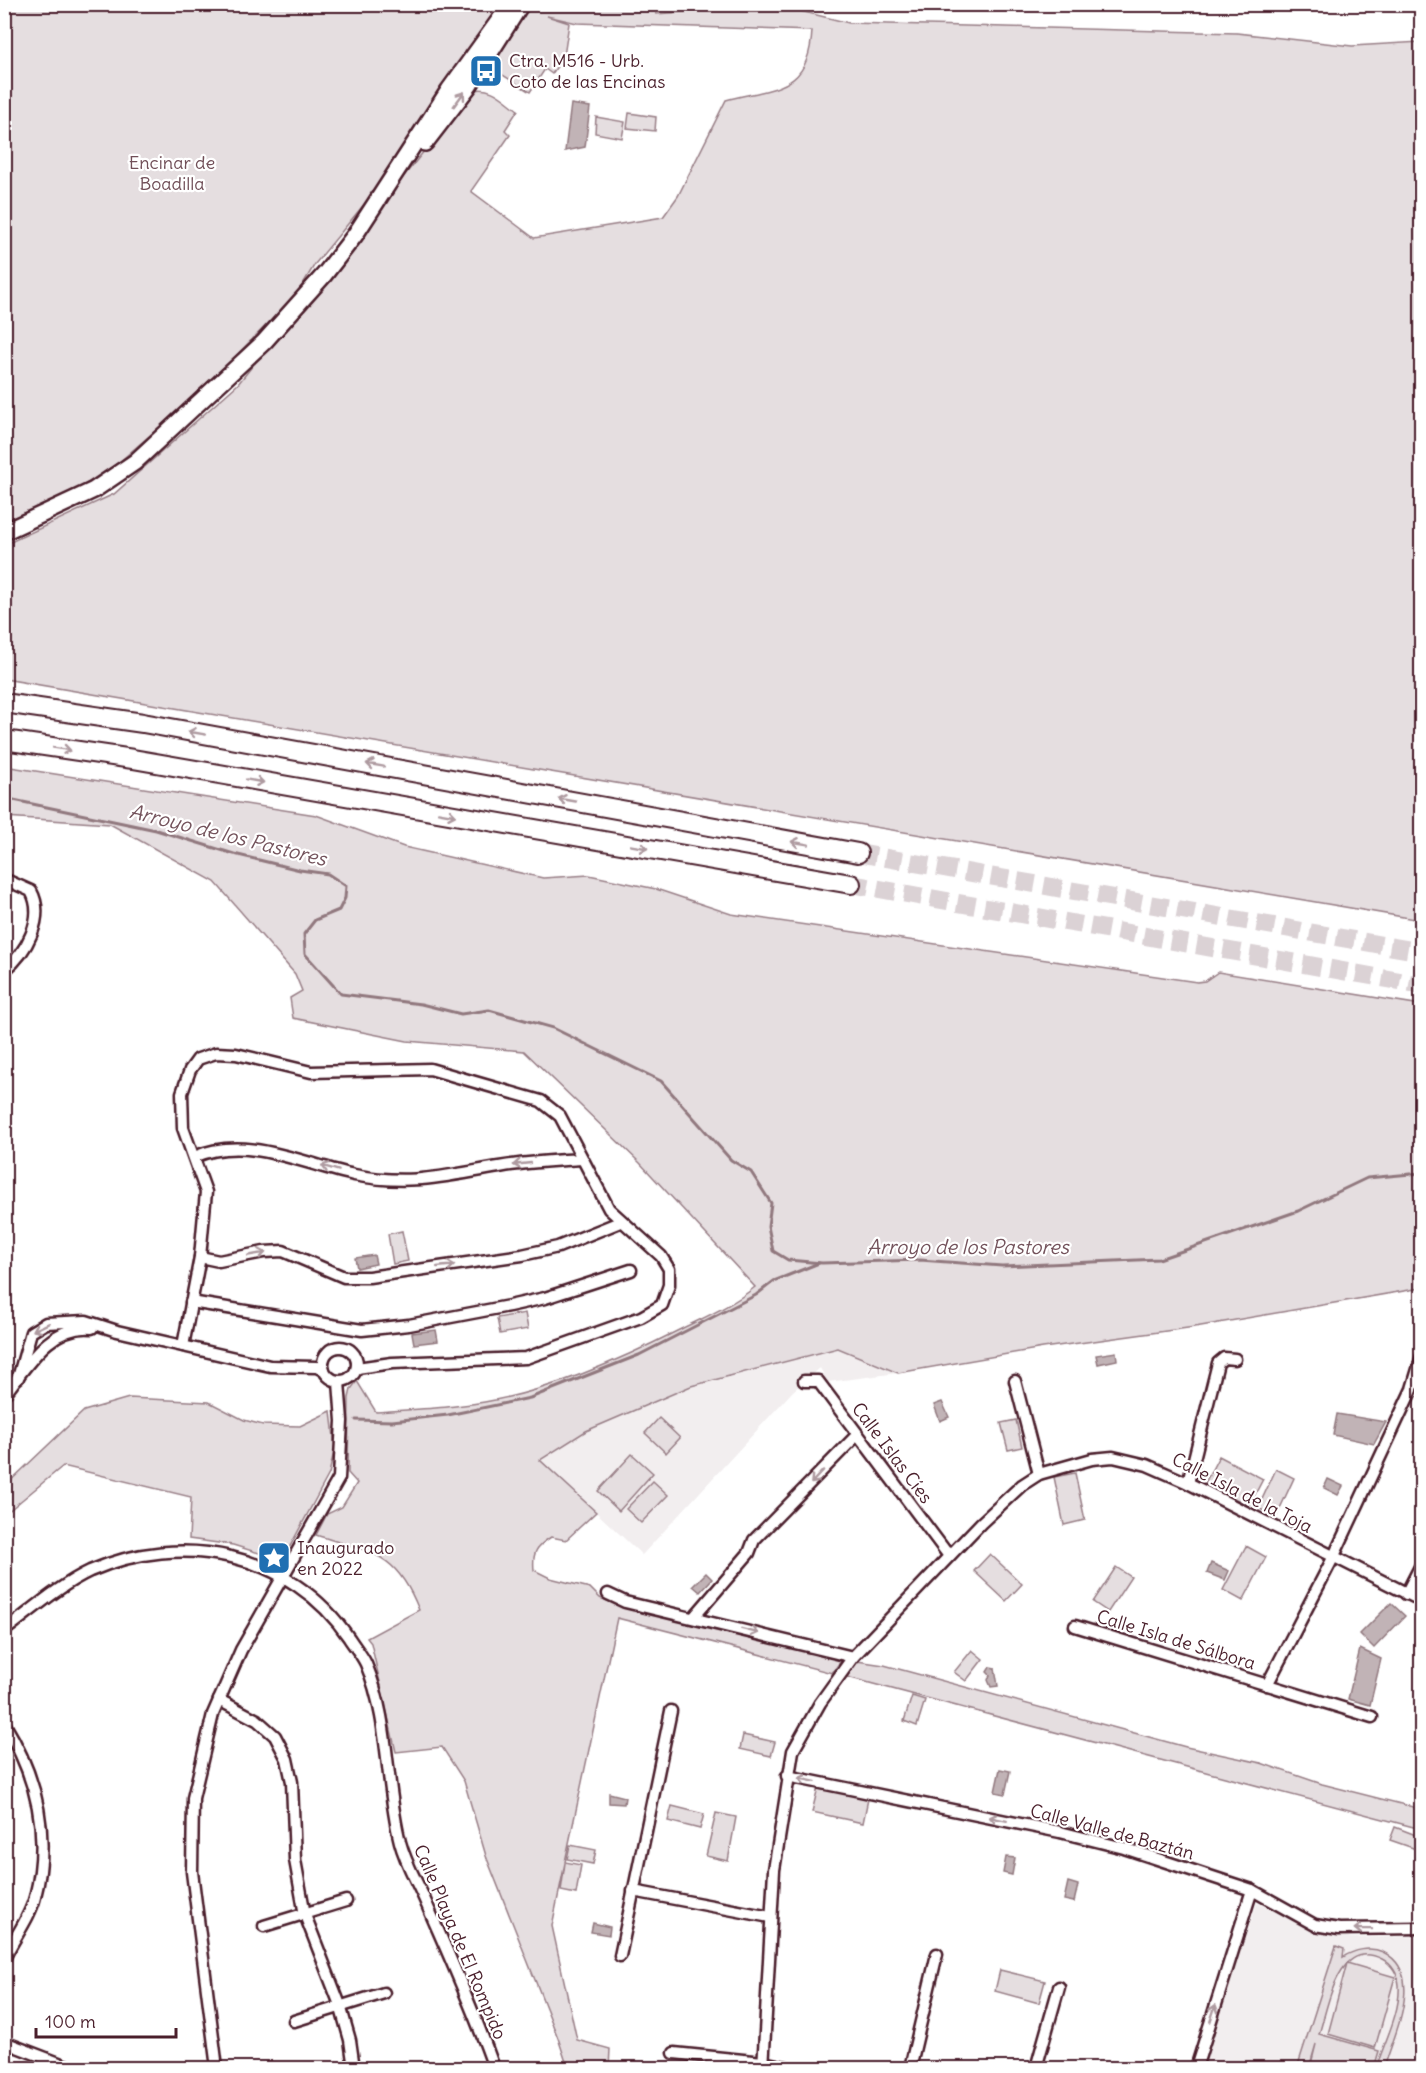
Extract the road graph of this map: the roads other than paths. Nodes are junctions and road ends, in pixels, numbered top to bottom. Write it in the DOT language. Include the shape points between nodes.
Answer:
graph roads {
  1 [pos="510,4"];
  2 [pos="521,4"];
  3 [pos="395,176"];
  4 [pos="4,532"];
  5 [pos="4,703"];
  6 [pos="4,740"];
  7 [pos="858,853"];
  8 [pos="4,879"];
  9 [pos="852,884"];
  10 [pos="4,971"];
  11 [pos="194,1157"];
  12 [pos="580,1160"];
  13 [pos="620,1222"];
  14 [pos="200,1257"];
  15 [pos="631,1270"];
  16 [pos="191,1302"];
  17 [pos="117,1331"];
  18 [pos="183,1346"];
  19 [pos="1422,1356"];
  20 [pos="1235,1359"];
  21 [pos="357,1368"];
  22 [pos="323,1369"];
  23 [pos="18,1378"];
  24 [pos="804,1381"];
  25 [pos="1015,1381"];
  26 [pos="339,1382"];
  27 [pos="4,1395"];
  28 [pos="857,1435"];
  29 [pos="1039,1474"];
  30 [pos="1188,1483"];
  31 [pos="949,1556"];
  32 [pos="1333,1558"];
  33 [pos="1422,1563"];
  34 [pos="284,1576"];
  35 [pos="608,1594"];
  36 [pos="1407,1594"];
  37 [pos="1422,1601"];
  38 [pos="694,1617"];
  39 [pos="1075,1626"];
  40 [pos="4,1630"];
  41 [pos="853,1657"];
  42 [pos="1267,1685"];
  43 [pos="219,1700"];
  44 [pos="671,1711"];
  45 [pos="1372,1717"];
  46 [pos="4,1723"];
  47 [pos="787,1776"];
  48 [pos="1252,1890"];
  49 [pos="633,1891"];
  50 [pos="346,1901"];
  51 [pos="305,1915"];
  52 [pos="770,1917"];
  53 [pos="264,1926"];
  54 [pos="1422,1928"];
  55 [pos="937,1954"];
  56 [pos="620,1956"];
  57 [pos="4,1959"];
  58 [pos="1059,1987"];
  59 [pos="384,1993"];
  60 [pos="340,2006"];
  61 [pos="294,2021"];
  62 [pos="4,2042"];
  63 [pos="674,2053"];
  64 [pos="763,2065"];
  65 [pos="72,2068"];
  66 [pos="217,2068"];
  67 [pos="354,2068"];
  68 [pos="494,2068"];
  69 [pos="791,2068"];
  70 [pos="910,2068"];
  71 [pos="1036,2068"];
  72 [pos="1196,2068"];
  1 -- 3 [label="street"];
  3 -- 2 [label="street, one-way" via="470,86"];
  3 -- 4 [label="street" via="317,284 264,342 176,426 135,462 94,490"];
  7 -- 5 [label="highway, one-way" via="142,723"];
  6 -- 9 [label="highway, one-way"];
  8 -- 10 [label="street" via="31,891 37,909 25,951"];
  12 -- 11 [label="street, one-way" via="522,1164 434,1180 394,1181 266,1152 209,1151"];
  11 -- 12 [label="street" via="183,1128 182,1094 198,1059 216,1053 311,1072 430,1069 489,1085 541,1101 560,1116"];
  11 -- 14 [label="street" via="206,1192"];
  12 -- 13 [label="street"];
  14 -- 13 [label="street, one-way" via="219,1261 283,1251 344,1277 369,1277 522,1255"];
  13 -- 21 [label="street" via="662,1256 669,1269 669,1285 662,1305 641,1317 526,1358"];
  14 -- 16 [label="street"];
  15 -- 16 [label="street" via="545,1298 409,1325 362,1330"];
  16 -- 18 [label="street"];
  17 -- 18 [label="street"];
  17 -- 23 [label="street" via="64,1330"];
  17 -- 23 [label="street, one-way" via="86,1321 46,1323 31,1332"];
  18 -- 22 [label="street" via="270,1366"];
  19 -- 32 [label="street, Calle Isla de Sálbora" via="1412,1389"];
  20 -- 30 [label="street" via="1224,1358 1218,1363"];
  21 -- 22 [label="street" via="350,1349 339,1347 329,1350 323,1359"];
  21 -- 26 [label="street" via="351,1378"];
  22 -- 26 [label="street" via="329,1378"];
  23 -- 27 [label="street"];
  24 -- 28 [label="street, Calle Islas Cíes" via="818,1381"];
  25 -- 29 [label="street"];
  26 -- 34 [label="street" via="339,1478"];
  28 -- 31 [label="street, Calle Islas Cíes"];
  28 -- 38 [label="street, one-way" via="754,1540 749,1553"];
  29 -- 30 [label="street, Calle Isla de la Toja" via="1069,1463 1113,1457 1147,1465"];
  29 -- 31 [label="street, Calle Isla de la Toja" via="1004,1501"];
  30 -- 32 [label="street, Calle Isla de la Toja"];
  31 -- 41 [label="street, Calle Isla de la Toja"];
  32 -- 36 [label="street, Calle Isla de la Toja"];
  32 -- 42 [label="street, Calle Isla de Sálbora"];
  33 -- 36 [label="street"];
  34 -- 40 [label="street, Calle Playa de El Rompido" via="219,1554 184,1550 151,1554 90,1571"];
  34 -- 43 [label="street" via="241,1650"];
  34 -- 68 [label="street, Calle Playa de El Rompido" via="337,1620 365,1662 382,1710 400,1842"];
  35 -- 38 [label="street" via="625,1602"];
  36 -- 37 [label="street, Calle Isla de la Toja"];
  38 -- 41 [label="street, one-way"];
  39 -- 42 [label="street, Calle Isla de Sálbora"];
  41 -- 47 [label="street, Calle Isla de la Toja" via="804,1729"];
  42 -- 45 [label="street, Calle Isla de Sálbora"];
  43 -- 51 [label="street" via="257,1720 275,1736 287,1759 292,1782 295,1860"];
  43 -- 66 [label="street" via="193,1798 192,1872"];
  44 -- 49 [label="street"];
  46 -- 57 [label="street" via="22,1752 38,1796 43,1846 35,1899"];
  48 -- 47 [label="street, Calle Valle de Baztán, one-way" via="1124,1848 1060,1832"];
  47 -- 52 [label="street, Calle Isla de la Toja"];
  54 -- 48 [label="street, Calle Valle de Baztán, one-way" via="1339,1929 1315,1925"];
  72 -- 48 [label="street, one-way"];
  49 -- 52 [label="street"];
  49 -- 56 [label="street"];
  50 -- 51 [label="street"];
  51 -- 53 [label="street"];
  51 -- 60 [label="street"];
  52 -- 64 [label="street, Calle Isla de la Toja"];
  55 -- 70 [label="street"];
  58 -- 71 [label="street"];
  59 -- 60 [label="street"];
  60 -- 61 [label="street"];
  60 -- 67 [label="street"];
  62 -- 65 [label="street"];
  63 -- 64 [label="street"];
  64 -- 69 [label="street"];
}
